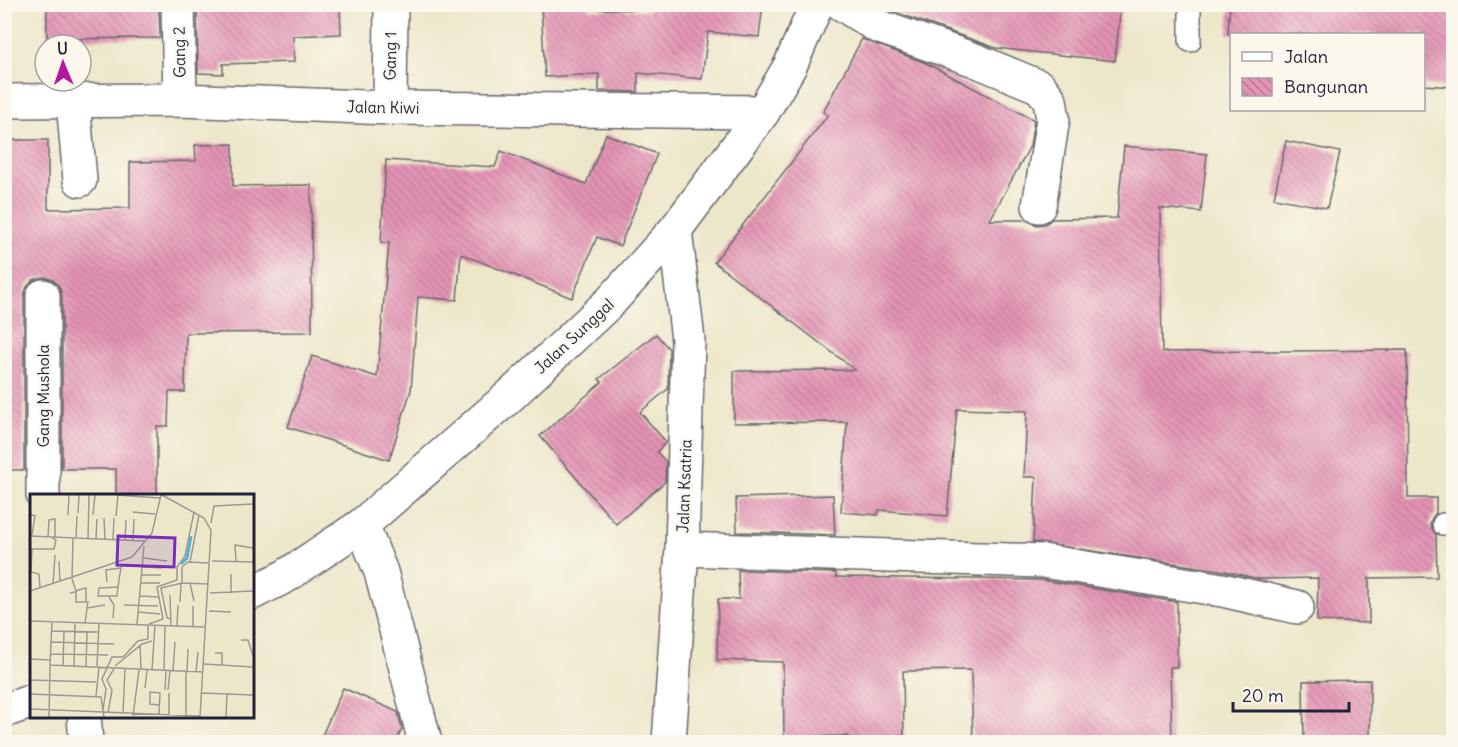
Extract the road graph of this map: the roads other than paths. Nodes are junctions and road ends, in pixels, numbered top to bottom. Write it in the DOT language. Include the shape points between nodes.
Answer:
graph roads {
  1 [pos="178,4"];
  2 [pos="391,4"];
  3 [pos="817,4"];
  4 [pos="842,4"];
  5 [pos="1190,4"];
  6 [pos="1190,41"];
  7 [pos="180,100"];
  8 [pos="4,101"];
  9 [pos="73,101"];
  10 [pos="390,108"];
  11 [pos="763,112"];
  12 [pos="80,180"];
  13 [pos="1040,206"];
  14 [pos="675,230"];
  15 [pos="43,296"];
  16 [pos="43,494"];
  17 [pos="363,525"];
  18 [pos="682,549"];
  19 [pos="254,593"];
  20 [pos="1297,607"];
  21 [pos="30,702"];
  22 [pos="4,711"];
  23 [pos="84,717"];
  24 [pos="86,742"];
  25 [pos="425,742"];
  26 [pos="669,742"];
  1 -- 7 [label="street, Gang 2"];
  2 -- 10 [label="street, Gang 1"];
  3 -- 11 [label="street, Jalan Sunggal" via="790,66"];
  4 -- 13 [label="street" via="877,26 1040,87 1050,100 1053,119"];
  5 -- 6 [label="lane"];
  7 -- 9 [label="street, Jalan Kiwi"];
  7 -- 10 [label="street, Jalan Kiwi"];
  8 -- 9 [label="street, Jalan Kiwi"];
  9 -- 12 [label="street"];
  10 -- 11 [label="street, Jalan Kiwi"];
  11 -- 14 [label="street, Jalan Sunggal"];
  14 -- 17 [label="street, Jalan Sunggal" via="612,301"];
  14 -- 18 [label="street, Jalan Ksatria" via="687,340"];
  15 -- 16 [label="street, Gang Mushola"];
  17 -- 19 [label="street, Jalan Sunggal"];
  17 -- 25 [label="street" via="381,572"];
  18 -- 20 [label="street" via="1043,561 1222,590"];
  18 -- 26 [label="street, Jalan Ksatria"];
  21 -- 22 [label="street"];
  23 -- 24 [label="street"];
}
